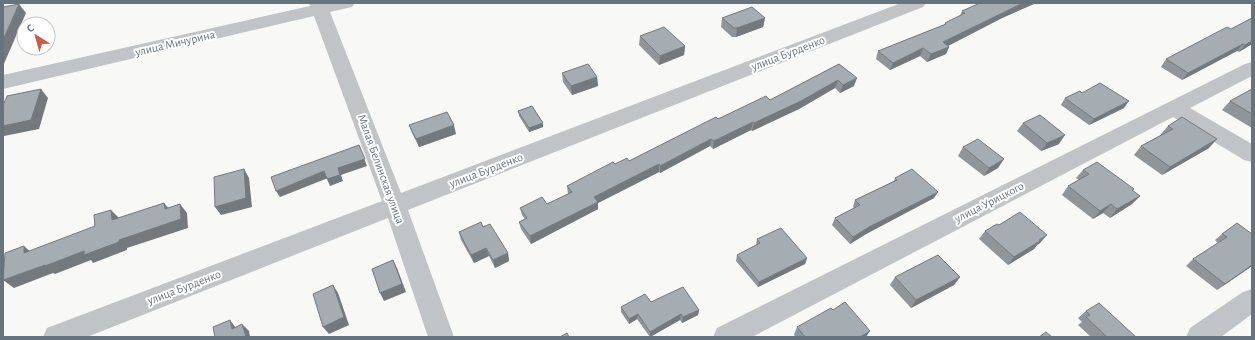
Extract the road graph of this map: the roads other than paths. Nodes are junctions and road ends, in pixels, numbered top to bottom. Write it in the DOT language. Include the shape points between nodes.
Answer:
graph roads {
  1 [pos="346,3"];
  2 [pos="917,3"];
  3 [pos="320,6"];
  4 [pos="1252,68"];
  5 [pos="3,82"];
  6 [pos="1173,108"];
  7 [pos="1252,154"];
  8 [pos="395,206"];
  9 [pos="1252,300"];
  10 [pos="56,337"];
  11 [pos="441,337"];
  12 [pos="726,337"];
  13 [pos="1199,337"];
  1 -- 3 [label="street, улица Мичурина"];
  2 -- 8 [label="street, улица Бурденко"];
  3 -- 5 [label="street, улица Мичурина"];
  3 -- 8 [label="street, Малая Белинская улица"];
  4 -- 6 [label="street, улица Урицкого"];
  6 -- 7 [label="street"];
  6 -- 12 [label="street, улица Урицкого"];
  8 -- 10 [label="street, улица Бурденко"];
  8 -- 11 [label="street, Малая Белинская улица"];
  9 -- 13 [label="street"];
}
